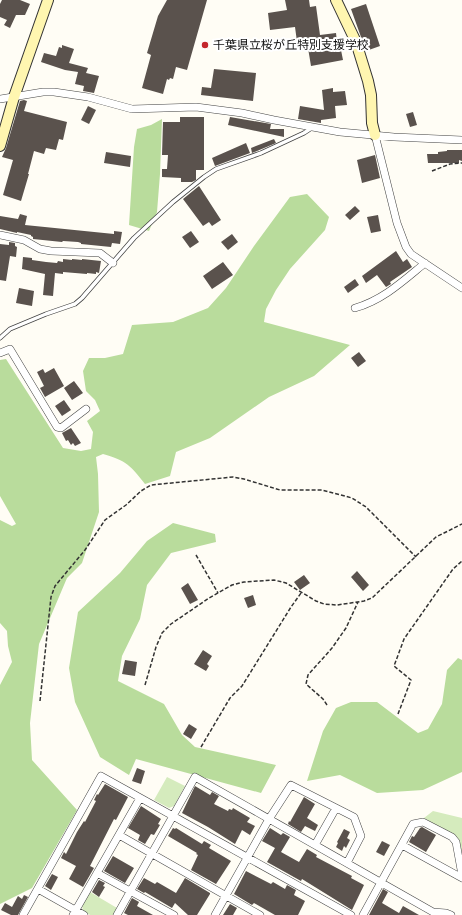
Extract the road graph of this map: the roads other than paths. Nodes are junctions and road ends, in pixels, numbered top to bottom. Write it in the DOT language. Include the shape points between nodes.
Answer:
graph roads {
  1 [pos="48,0"];
  2 [pos="336,0"];
  3 [pos="14,97"];
  4 [pos="0,99"];
  5 [pos="313,127"];
  6 [pos="374,135"];
  7 [pos="462,140"];
  8 [pos="0,146"];
  9 [pos="0,235"];
  10 [pos="113,263"];
  11 [pos="425,263"];
  12 [pos="462,288"];
  13 [pos="355,308"];
  14 [pos="0,338"];
  15 [pos="0,353"];
  16 [pos="86,409"];
  17 [pos="140,798"];
  18 [pos="336,808"];
  19 [pos="173,816"];
  20 [pos="269,819"];
  21 [pos="119,835"];
  22 [pos="314,845"];
  23 [pos="402,845"];
  24 [pos="152,854"];
  25 [pos="247,858"];
  26 [pos="347,863"];
  27 [pos="98,873"];
  28 [pos="462,876"];
  29 [pos="382,883"];
  30 [pos="38,889"];
  31 [pos="131,890"];
  32 [pos="226,895"];
  33 [pos="74,913"];
  34 [pos="23,915"];
  35 [pos="84,915"];
  36 [pos="117,915"];
  37 [pos="174,915"];
  38 [pos="214,915"];
  39 [pos="260,915"];
  40 [pos="351,915"];
  41 [pos="363,915"];
  42 [pos="451,915"];
  1 -- 3 [label="street"];
  2 -- 6 [label="street" via="356,42 368,80"];
  3 -- 4 [label="street"];
  3 -- 5 [label="street" via="54,92 132,108 196,107"];
  3 -- 8 [label="street"];
  5 -- 6 [label="street"];
  5 -- 10 [label="lane" via="304,134 216,169 204,177 134,238"];
  6 -- 7 [label="street"];
  6 -- 11 [label="street" via="397,223 406,247 411,254"];
  9 -- 10 [label="street" via="24,240 40,249 51,251 100,253"];
  10 -- 14 [label="lane" via="75,304 10,329"];
  11 -- 12 [label="street"];
  11 -- 13 [label="street" via="370,304"];
  15 -- 16 [label="street" via="10,350 57,427 61,428"];
  17 -- 19 [label="street"];
  17 -- 21 [label="street"];
  17 -- 30 [label="street" via="101,776"];
  18 -- 20 [label="street" via="291,785"];
  18 -- 22 [label="street"];
  18 -- 26 [label="street" via="354,817 361,836"];
  19 -- 20 [label="street" via="195,778"];
  19 -- 24 [label="street"];
  19 -- 25 [label="street"];
  20 -- 22 [label="street"];
  20 -- 25 [label="street"];
  21 -- 24 [label="street"];
  21 -- 27 [label="street"];
  22 -- 26 [label="street"];
  23 -- 28 [label="street"];
  23 -- 28 [label="street" via="414,824 423,822 430,825 456,842"];
  23 -- 29 [label="street"];
  24 -- 31 [label="street"];
  24 -- 32 [label="street"];
  25 -- 32 [label="street"];
  25 -- 40 [label="street"];
  26 -- 29 [label="street"];
  27 -- 31 [label="street"];
  27 -- 33 [label="street"];
  29 -- 41 [label="street"];
  29 -- 42 [label="street" via="433,912"];
  30 -- 33 [label="street"];
  30 -- 34 [label="street"];
  31 -- 36 [label="street"];
  31 -- 37 [label="street"];
  32 -- 38 [label="street"];
  32 -- 39 [label="street"];
  33 -- 35 [label="street"];
}
